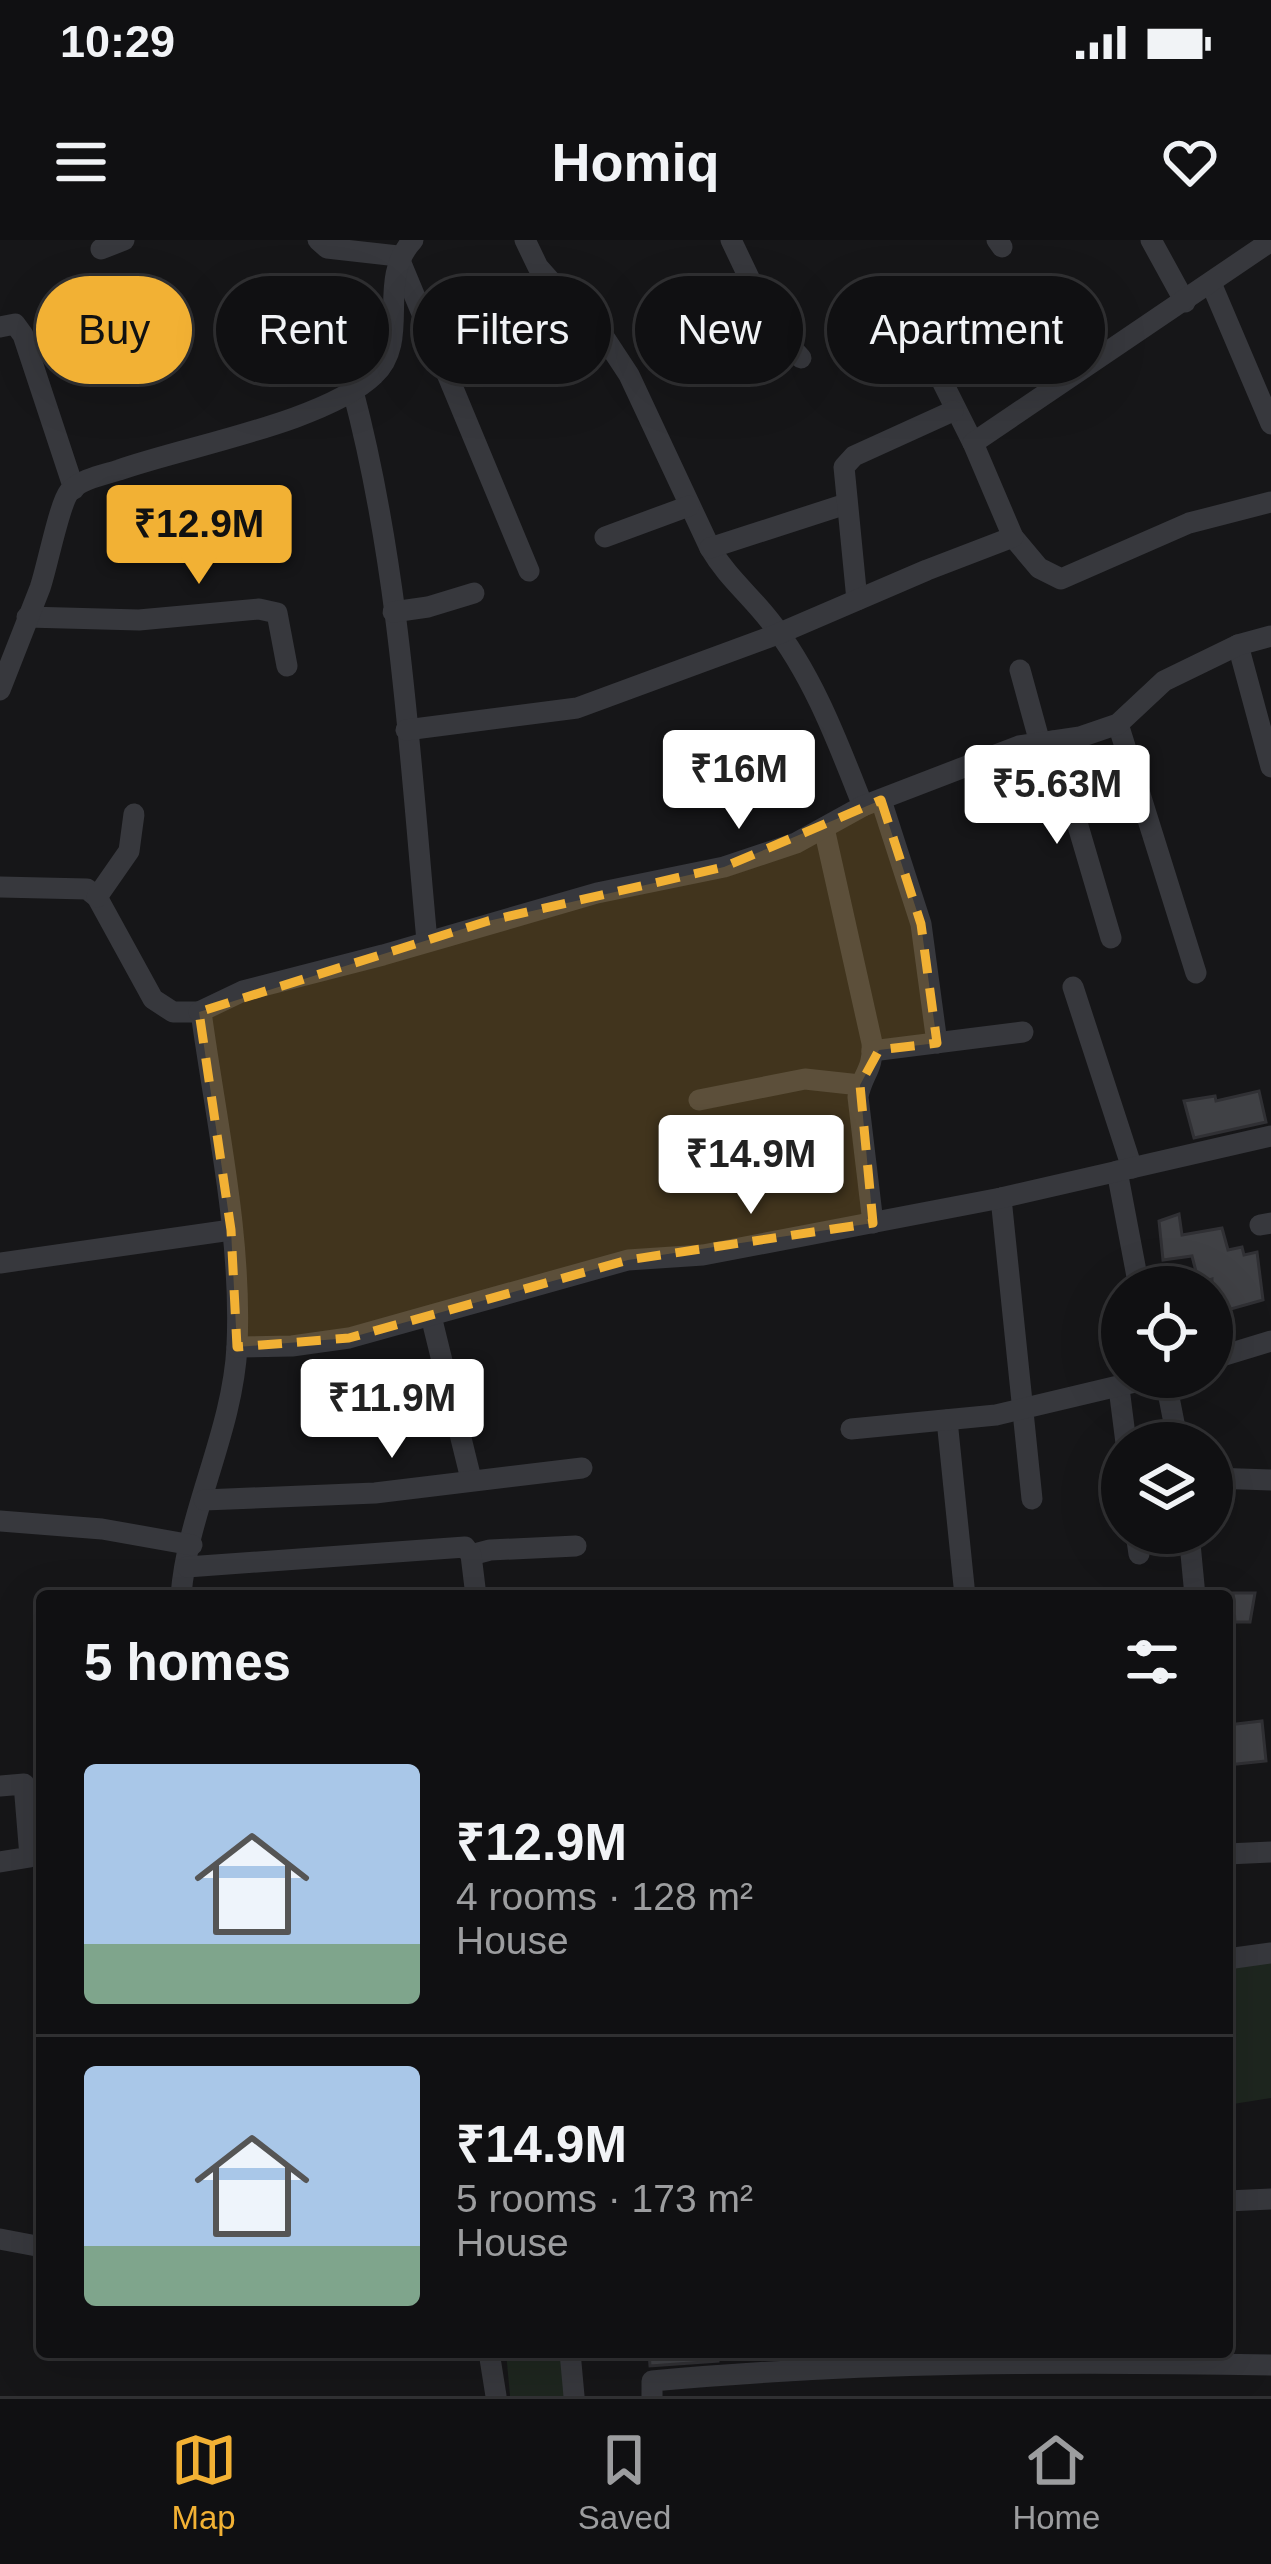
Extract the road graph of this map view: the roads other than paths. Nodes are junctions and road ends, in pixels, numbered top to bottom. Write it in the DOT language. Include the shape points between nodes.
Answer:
graph roads {
  1 [pos="124,240"];
  2 [pos="318,240"];
  3 [pos="525,240"];
  4 [pos="731,240"];
  5 [pos="1151,240"];
  6 [pos="1271,241"];
  7 [pos="390,247"];
  8 [pos="100,249"];
  9 [pos="748,276"];
  10 [pos="1210,283"];
  11 [pos="1185,302"];
  12 [pos="0,327"];
  13 [pos="1264,381"];
  14 [pos="941,384"];
  15 [pos="352,391"];
  16 [pos="953,411"];
  17 [pos="1271,424"];
  18 [pos="973,443"];
  19 [pos="74,489"];
  20 [pos="1271,502"];
  21 [pos="846,504"];
  22 [pos="689,506"];
  23 [pos="605,537"];
  24 [pos="1013,537"];
  25 [pos="710,548"];
  26 [pos="530,571"];
  27 [pos="474,592"];
  28 [pos="857,600"];
  29 [pos="394,612"];
  30 [pos="27,617"];
  31 [pos="778,634"];
  32 [pos="1271,636"];
  33 [pos="1238,645"];
  34 [pos="287,666"];
  35 [pos="1020,670"];
  36 [pos="0,691"];
  37 [pos="1118,724"];
  38 [pos="406,730"];
  39 [pos="1047,742"];
  40 [pos="1271,766"];
  41 [pos="872,803"];
  42 [pos="134,814"];
  43 [pos="824,828"];
  44 [pos="0,887"];
  45 [pos="97,897"];
  46 [pos="1111,938"];
  47 [pos="428,941"];
  48 [pos="1196,973"];
  49 [pos="1073,987"];
  50 [pos="199,1012"];
  51 [pos="1023,1032"];
  52 [pos="937,1043"];
  53 [pos="872,1051"];
  54 [pos="860,1085"];
  55 [pos="699,1100"];
  56 [pos="1271,1136"];
  57 [pos="1124,1169"];
  58 [pos="1001,1198"];
  59 [pos="873,1223"];
  60 [pos="231,1230"];
  61 [pos="0,1263"];
  62 [pos="1136,1266"];
  63 [pos="431,1316"];
  64 [pos="1271,1341"];
  65 [pos="237,1347"];
  66 [pos="1233,1353"];
  67 [pos="1101,1392"];
  68 [pos="1022,1410"];
  69 [pos="947,1420"];
  70 [pos="851,1429"];
  71 [pos="582,1468"];
  72 [pos="470,1479"];
  73 [pos="1233,1479"];
  74 [pos="1271,1480"];
  75 [pos="1032,1499"];
  76 [pos="204,1500"];
  77 [pos="0,1521"];
  78 [pos="576,1546"];
  79 [pos="1191,1554"];
  80 [pos="471,1555"];
  81 [pos="189,1556"];
  82 [pos="183,1590"];
  83 [pos="475,1590"];
  84 [pos="964,1590"];
  85 [pos="1194,1590"];
  86 [pos="0,1786"];
  87 [pos="1271,1852"];
  88 [pos="1233,1854"];
  89 [pos="0,1862"];
  90 [pos="1271,1953"];
  91 [pos="1233,1958"];
  92 [pos="1271,2199"];
  93 [pos="1233,2201"];
  94 [pos="0,2239"];
  95 [pos="36,2246"];
  96 [pos="490,2358"];
  97 [pos="571,2358"];
  98 [pos="1271,2365"];
  99 [pos="496,2396"];
  100 [pos="574,2396"];
  101 [pos="652,2396"];
  1 -- 8 [label="street"];
  2 -- 7 [label="street" via="327,248"];
  3 -- 22 [label="street" via="562,294 581,302 629,375"];
  4 -- 9 [label="street"];
  5 -- 11 [label="street"];
  6 -- 10 [label="street"];
  7 -- 15 [label="street" via="392,343 387,360"];
  7 -- 26 [label="street"];
  10 -- 11 [label="street"];
  10 -- 13 [label="street"];
  11 -- 18 [label="street"];
  12 -- 19 [label="street" via="15,324 23,335"];
  13 -- 17 [label="street"];
  14 -- 16 [label="street"];
  15 -- 19 [label="street"];
  15 -- 29 [label="street"];
  16 -- 18 [label="street"];
  16 -- 21 [label="street" via="854,456 844,467"];
  18 -- 24 [label="street"];
  19 -- 30 [label="street"];
  20 -- 24 [label="street" via="1189,524 1061,579 1039,568"];
  21 -- 25 [label="street"];
  21 -- 28 [label="street"];
  22 -- 23 [label="street"];
  22 -- 25 [label="street"];
  24 -- 28 [label="street"];
  25 -- 31 [label="street"];
  27 -- 29 [label="street"];
  28 -- 31 [label="street"];
  29 -- 38 [label="street"];
  30 -- 34 [label="street" via="139,620 259,609 277,614"];
  30 -- 36 [label="street"];
  31 -- 38 [label="street" via="577,708"];
  31 -- 41 [label="street"];
  32 -- 33 [label="street"];
  33 -- 37 [label="street" via="1164,681"];
  33 -- 40 [label="street"];
  35 -- 39 [label="street"];
  37 -- 39 [label="street"];
  37 -- 48 [label="street"];
  38 -- 47 [label="street"];
  39 -- 41 [label="street"];
  39 -- 46 [label="street"];
  41 -- 43 [label="street"];
  41 -- 52 [label="street" via="921,924"];
  42 -- 45 [label="street" via="129,850"];
  43 -- 47 [label="street" via="724,867"];
  43 -- 53 [label="street"];
  44 -- 45 [label="street" via="75,886"];
  45 -- 50 [label="street" via="153,999 173,1012"];
  47 -- 50 [label="street" via="243,991"];
  49 -- 57 [label="street"];
  50 -- 60 [label="street"];
  51 -- 52 [label="street"];
  52 -- 53 [label="street"];
  53 -- 54 [label="street"];
  54 -- 55 [label="street" via="805,1079"];
  54 -- 59 [label="street"];
  56 -- 57 [label="street"];
  57 -- 58 [label="street"];
  57 -- 62 [label="street"];
  58 -- 59 [label="street"];
  58 -- 68 [label="street"];
  59 -- 63 [label="street" via="704,1255 628,1260"];
  60 -- 61 [label="street"];
  60 -- 65 [label="street"];
  63 -- 65 [label="street" via="349,1337"];
  63 -- 72 [label="street"];
  64 -- 66 [label="street"];
  65 -- 76 [label="street"];
  67 -- 68 [label="street"];
  68 -- 69 [label="street"];
  68 -- 75 [label="street"];
  69 -- 70 [label="street"];
  69 -- 84 [label="street"];
  71 -- 72 [label="street"];
  72 -- 76 [label="street" via="375,1493"];
  73 -- 74 [label="street"];
  76 -- 81 [label="street"];
  77 -- 81 [label="street" via="102,1529"];
  78 -- 80 [label="street"];
  79 -- 85 [label="street"];
  80 -- 81 [label="street" via="465,1547"];
  80 -- 83 [label="street"];
  81 -- 82 [label="street"];
  86 -- 89 [label="street" via="24,1784 30,1857"];
  87 -- 88 [label="street"];
  90 -- 91 [label="street"];
  92 -- 93 [label="street"];
  94 -- 95 [label="street"];
  96 -- 99 [label="street"];
  97 -- 100 [label="street"];
  98 -- 101 [label="street" via="860,2367 652,2381"];
}
